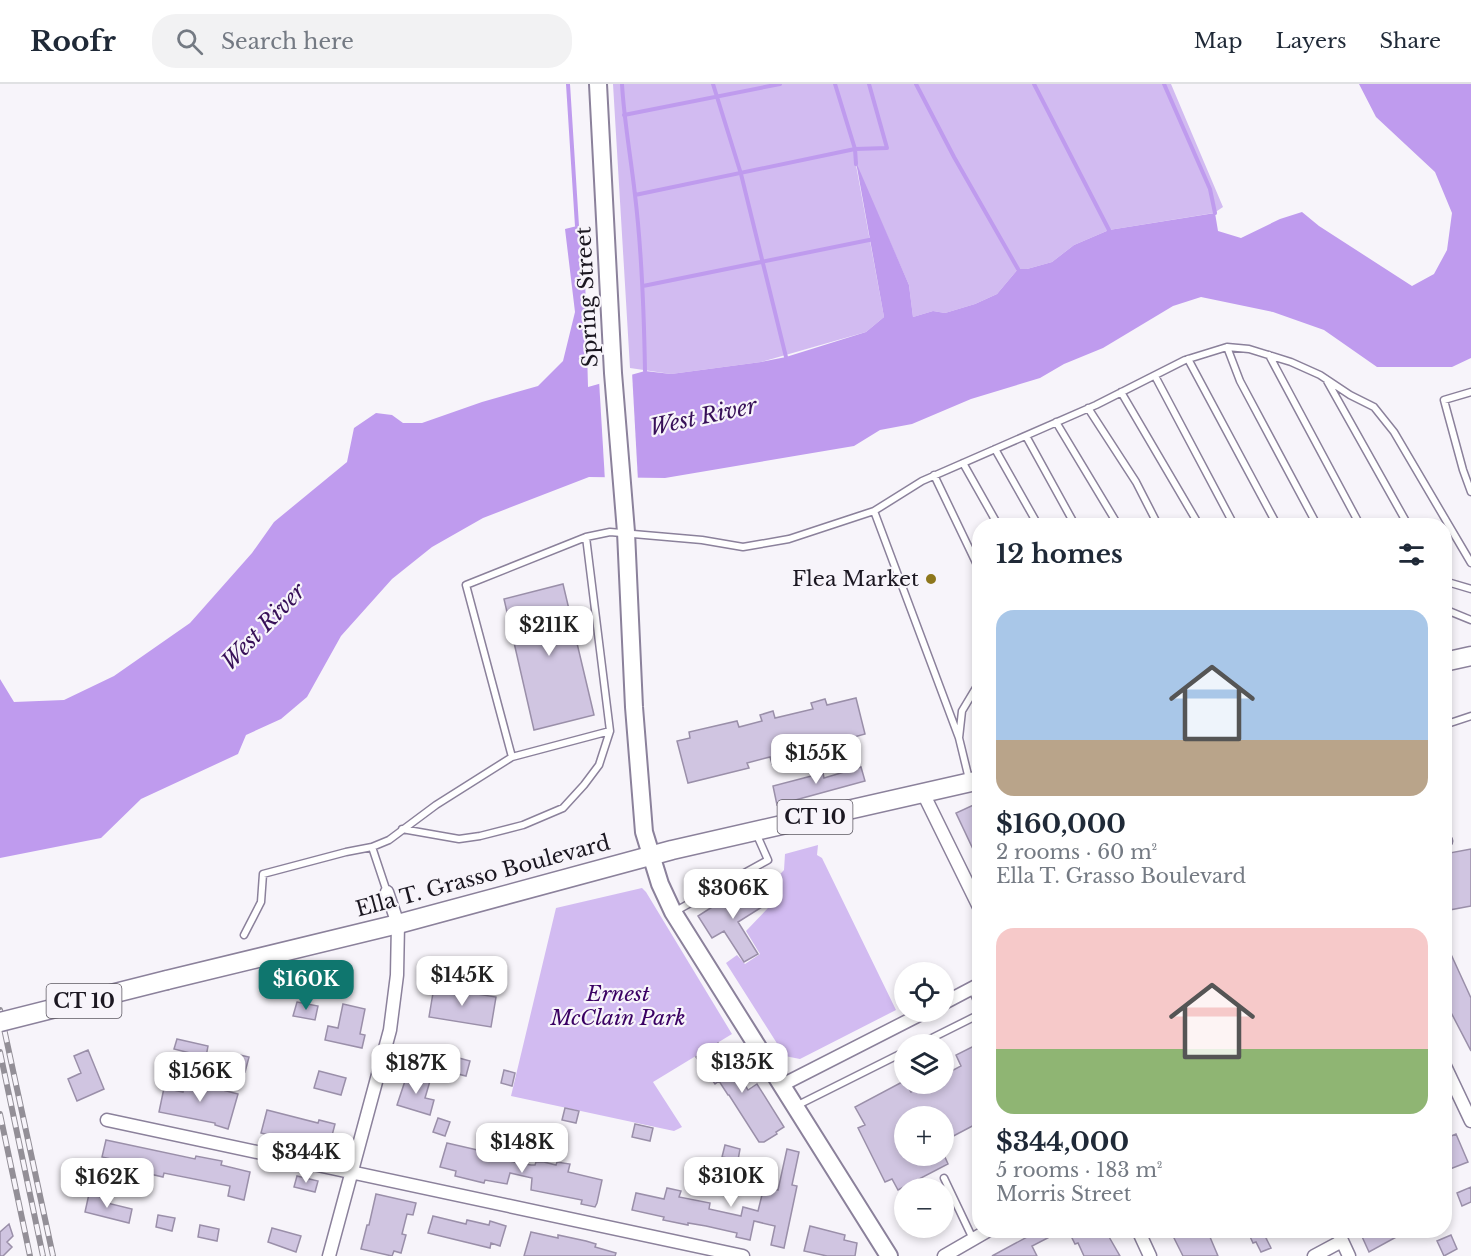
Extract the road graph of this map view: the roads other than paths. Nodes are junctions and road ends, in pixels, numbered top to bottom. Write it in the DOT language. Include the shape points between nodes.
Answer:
graph roads {
  1 [pos="598,84"];
  2 [pos="1227,347"];
  3 [pos="1269,355"];
  4 [pos="1188,359"];
  5 [pos="1155,376"];
  6 [pos="1325,378"];
  7 [pos="1121,392"];
  8 [pos="1471,392"];
  9 [pos="1088,408"];
  10 [pos="1056,422"];
  11 [pos="1026,436"];
  12 [pos="995,449"];
  13 [pos="963,463"];
  14 [pos="934,475"];
  15 [pos="1471,492"];
  16 [pos="874,511"];
  17 [pos="994,518"];
  18 [pos="1034,518"];
  19 [pos="1071,518"];
  20 [pos="1114,518"];
  21 [pos="1154,518"];
  22 [pos="1195,518"];
  23 [pos="1230,518"];
  24 [pos="1273,518"];
  25 [pos="1313,518"];
  26 [pos="1356,518"];
  27 [pos="1404,518"];
  28 [pos="1445,518"];
  29 [pos="1452,531"];
  30 [pos="626,532"];
  31 [pos="586,537"];
  32 [pos="972,554"];
  33 [pos="1471,563"];
  34 [pos="1452,583"];
  35 [pos="1471,589"];
  36 [pos="1452,612"];
  37 [pos="1471,620"];
  38 [pos="1471,656"];
  39 [pos="1452,660"];
  40 [pos="972,695"];
  41 [pos="1471,716"];
  42 [pos="1452,722"];
  43 [pos="610,731"];
  44 [pos="959,738"];
  45 [pos="512,757"];
  46 [pos="972,775"];
  47 [pos="972,781"];
  48 [pos="923,793"];
  49 [pos="402,829"];
  50 [pos="755,830"];
  51 [pos="372,847"];
  52 [pos="651,855"];
  53 [pos="387,892"];
  54 [pos="972,893"];
  55 [pos="673,912"];
  56 [pos="398,924"];
  57 [pos="244,935"];
  58 [pos="972,988"];
  59 [pos="954,998"];
  60 [pos="972,1018"];
  61 [pos="0,1022"];
  62 [pos="905,1022"];
  63 [pos="940,1034"];
  64 [pos="894,1057"];
  65 [pos="1452,1081"];
  66 [pos="782,1085"];
  67 [pos="796,1106"];
  68 [pos="107,1120"];
  69 [pos="1471,1121"];
  70 [pos="352,1172"];
  71 [pos="954,1199"];
  72 [pos="972,1237"];
  73 [pos="1142,1238"];
  74 [pos="1337,1238"];
  75 [pos="1341,1238"];
  76 [pos="973,1239"];
  77 [pos="329,1256"];
  78 [pos="743,1256"];
  79 [pos="889,1256"];
  80 [pos="944,1256"];
  81 [pos="1150,1256"];
  82 [pos="1314,1256"];
  83 [pos="1349,1256"];
  1 -- 30 [label="main road, Spring Street" via="613,373"];
  2 -- 3 [label="lane" via="1249,348"];
  2 -- 4 [label="lane"];
  2 -- 25 [label="lane" via="1240,381"];
  3 -- 6 [label="lane"];
  3 -- 26 [label="lane"];
  4 -- 5 [label="lane"];
  4 -- 24 [label="lane"];
  5 -- 7 [label="lane"];
  5 -- 23 [label="lane"];
  6 -- 27 [label="lane"];
  6 -- 28 [label="lane" via="1374,407 1394,432"];
  7 -- 9 [label="lane"];
  7 -- 22 [label="lane"];
  8 -- 15 [label="lane" via="1444,400"];
  9 -- 10 [label="lane"];
  9 -- 21 [label="lane"];
  10 -- 11 [label="lane"];
  10 -- 20 [label="lane"];
  11 -- 12 [label="lane"];
  11 -- 19 [label="lane"];
  12 -- 13 [label="lane"];
  12 -- 18 [label="lane"];
  13 -- 14 [label="lane"];
  13 -- 17 [label="lane"];
  14 -- 16 [label="lane"];
  14 -- 32 [label="lane"];
  16 -- 30 [label="lane" via="789,539 743,547"];
  16 -- 44 [label="lane"];
  29 -- 33 [label="lane"];
  30 -- 31 [label="lane"];
  30 -- 52 [label="main road, Spring Street" via="634,707 644,832"];
  31 -- 43 [label="lane"];
  31 -- 45 [label="lane" via="466,585"];
  34 -- 35 [label="lane"];
  36 -- 37 [label="lane"];
  38 -- 39 [label="main road"];
  40 -- 44 [label="lane" via="963,711"];
  41 -- 42 [label="lane"];
  43 -- 45 [label="lane"];
  43 -- 49 [label="lane" via="598,765 563,808 523,825 459,839"];
  44 -- 46 [label="lane"];
  45 -- 49 [label="lane"];
  47 -- 48 [label="main road, Ella T. Grasso Boulevard / CT 10"];
  48 -- 50 [label="main road, Ella T. Grasso Boulevard / CT 10"];
  48 -- 54 [label="street"];
  49 -- 51 [label="lane"];
  50 -- 52 [label="main road, Ella T. Grasso Boulevard / CT 10"];
  50 -- 55 [label="lane" via="768,860"];
  51 -- 53 [label="lane"];
  51 -- 57 [label="lane" via="262,874 261,902"];
  52 -- 55 [label="main road, Spring Street"];
  52 -- 56 [label="main road, Ella T. Grasso Boulevard / CT 10"];
  53 -- 56 [label="street"];
  55 -- 66 [label="main road, Spring Street"];
  56 -- 61 [label="main road, Ella T. Grasso Boulevard / CT 10, bridge"];
  56 -- 70 [label="street" via="390,1030"];
  58 -- 59 [label="street"];
  60 -- 63 [label="lane"];
  62 -- 66 [label="street"];
  64 -- 67 [label="lane"];
  65 -- 69 [label="street"];
  66 -- 67 [label="main road, Spring Street"];
  67 -- 79 [label="main road, Spring Street"];
  68 -- 70 [label="street"];
  70 -- 77 [label="street"];
  70 -- 78 [label="street"];
  71 -- 72 [label="lane"];
  73 -- 81 [label="street"];
  74 -- 82 [label="street"];
  75 -- 83 [label="street"];
  76 -- 80 [label="street"];
}
